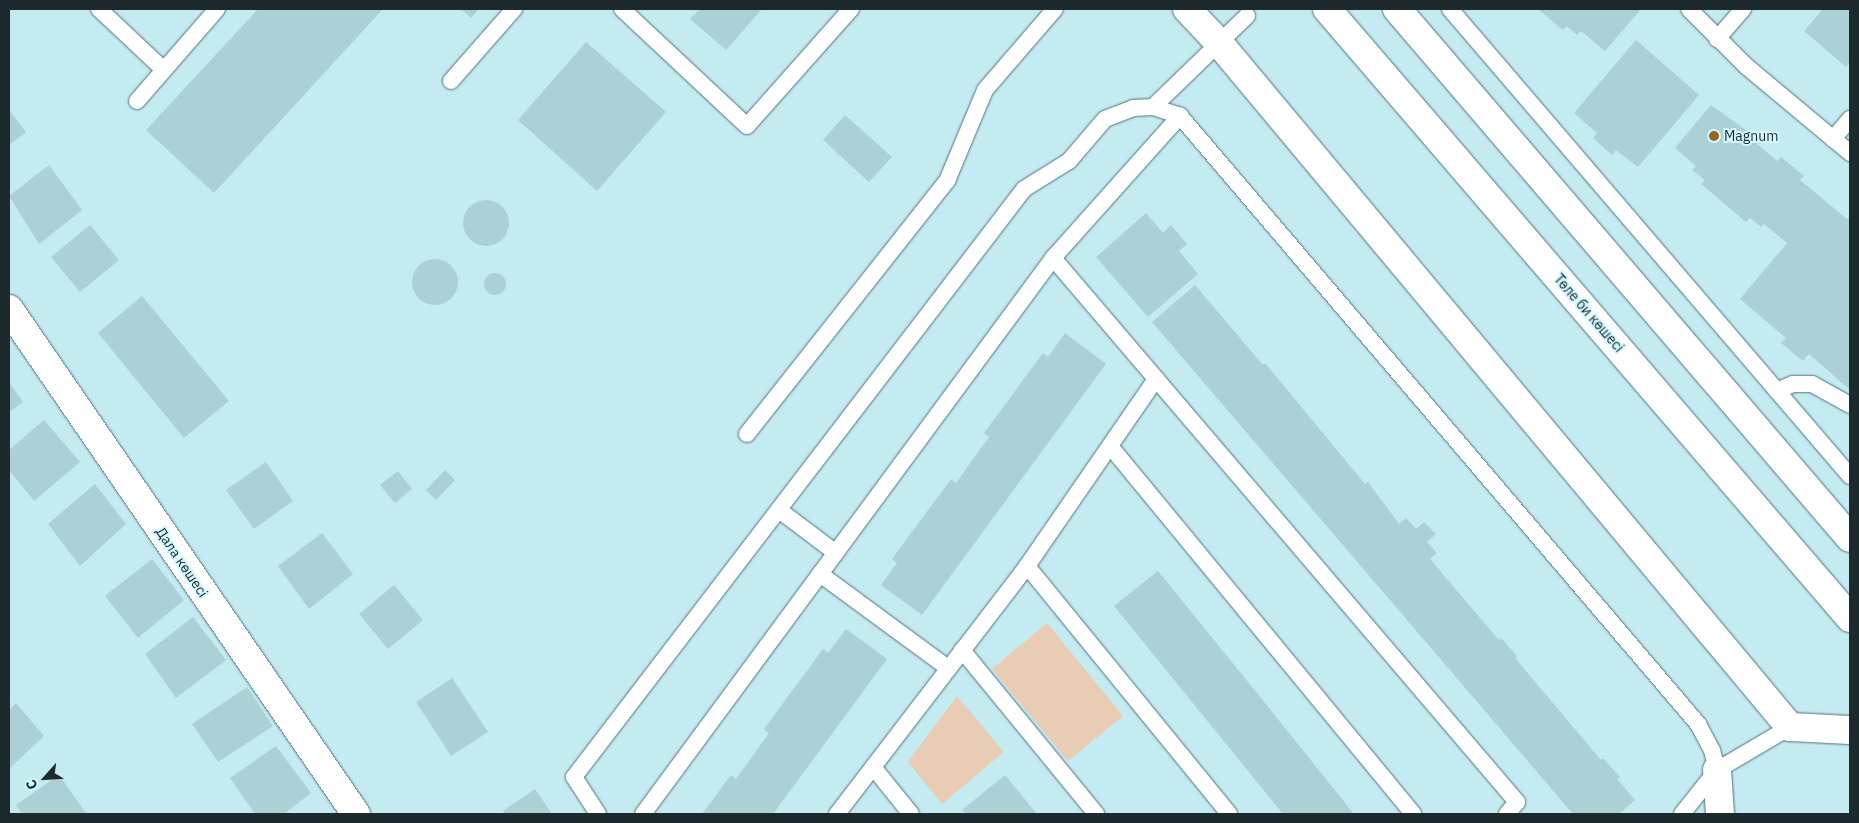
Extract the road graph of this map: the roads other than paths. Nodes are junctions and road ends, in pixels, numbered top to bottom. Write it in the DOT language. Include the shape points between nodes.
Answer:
graph roads {
  1 [pos="99,9"];
  2 [pos="217,9"];
  3 [pos="514,9"];
  4 [pos="622,9"];
  5 [pos="851,9"];
  6 [pos="1055,9"];
  7 [pos="1187,9"];
  8 [pos="1327,9"];
  9 [pos="1397,9"];
  10 [pos="1450,9"];
  11 [pos="1743,9"];
  12 [pos="1692,10"];
  13 [pos="1247,16"];
  14 [pos="1718,39"];
  15 [pos="1219,43"];
  16 [pos="163,69"];
  17 [pos="451,81"];
  18 [pos="136,101"];
  19 [pos="1153,107"];
  20 [pos="1180,116"];
  21 [pos="1850,119"];
  22 [pos="1833,139"];
  23 [pos="1850,153"];
  24 [pos="1054,258"];
  25 [pos="9,309"];
  26 [pos="1156,379"];
  27 [pos="1777,391"];
  28 [pos="1850,405"];
  29 [pos="747,434"];
  30 [pos="1110,446"];
  31 [pos="1850,476"];
  32 [pos="779,510"];
  33 [pos="1850,538"];
  34 [pos="836,553"];
  35 [pos="1027,566"];
  36 [pos="820,574"];
  37 [pos="1850,618"];
  38 [pos="962,650"];
  39 [pos="948,668"];
  40 [pos="1790,727"];
  41 [pos="1850,730"];
  42 [pos="873,767"];
  43 [pos="1717,770"];
  44 [pos="356,814"];
  45 [pos="598,814"];
  46 [pos="643,814"];
  47 [pos="837,814"];
  48 [pos="911,814"];
  49 [pos="1096,814"];
  50 [pos="1229,814"];
  51 [pos="1413,814"];
  52 [pos="1507,814"];
  53 [pos="1682,814"];
  54 [pos="1720,814"];
  1 -- 16 [label="lane"];
  2 -- 16 [label="lane"];
  3 -- 17 [label="lane"];
  4 -- 5 [label="lane" via="747,126"];
  6 -- 29 [label="lane" via="985,90 948,181"];
  7 -- 15 [label="street"];
  8 -- 37 [label="street, Төле би көшесі"];
  9 -- 33 [label="street"];
  10 -- 27 [label="lane"];
  11 -- 14 [label="lane"];
  12 -- 14 [label="lane"];
  13 -- 15 [label="lane"];
  14 -- 22 [label="lane"];
  15 -- 19 [label="lane"];
  15 -- 40 [label="street"];
  16 -- 18 [label="lane"];
  19 -- 20 [label="lane"];
  19 -- 32 [label="lane" via="1132,108 1105,119 1069,160 1024,189"];
  20 -- 24 [label="lane"];
  20 -- 43 [label="lane" via="1698,724 1712,750"];
  21 -- 22 [label="lane"];
  22 -- 23 [label="lane"];
  24 -- 26 [label="lane"];
  24 -- 34 [label="lane"];
  25 -- 44 [label="street, Дала көшесі"];
  26 -- 30 [label="lane"];
  26 -- 52 [label="lane" via="1517,802"];
  27 -- 28 [label="lane" via="1793,384 1807,383"];
  27 -- 31 [label="lane"];
  30 -- 35 [label="lane"];
  30 -- 51 [label="lane"];
  32 -- 34 [label="lane"];
  32 -- 45 [label="lane" via="574,777"];
  34 -- 36 [label="lane"];
  35 -- 38 [label="lane"];
  35 -- 50 [label="lane"];
  36 -- 39 [label="lane"];
  36 -- 46 [label="lane"];
  38 -- 39 [label="lane"];
  38 -- 49 [label="lane"];
  39 -- 42 [label="lane"];
  40 -- 41 [label="street"];
  40 -- 43 [label="lane"];
  42 -- 47 [label="lane"];
  42 -- 48 [label="lane"];
  43 -- 53 [label="lane"];
  43 -- 54 [label="street"];
}
